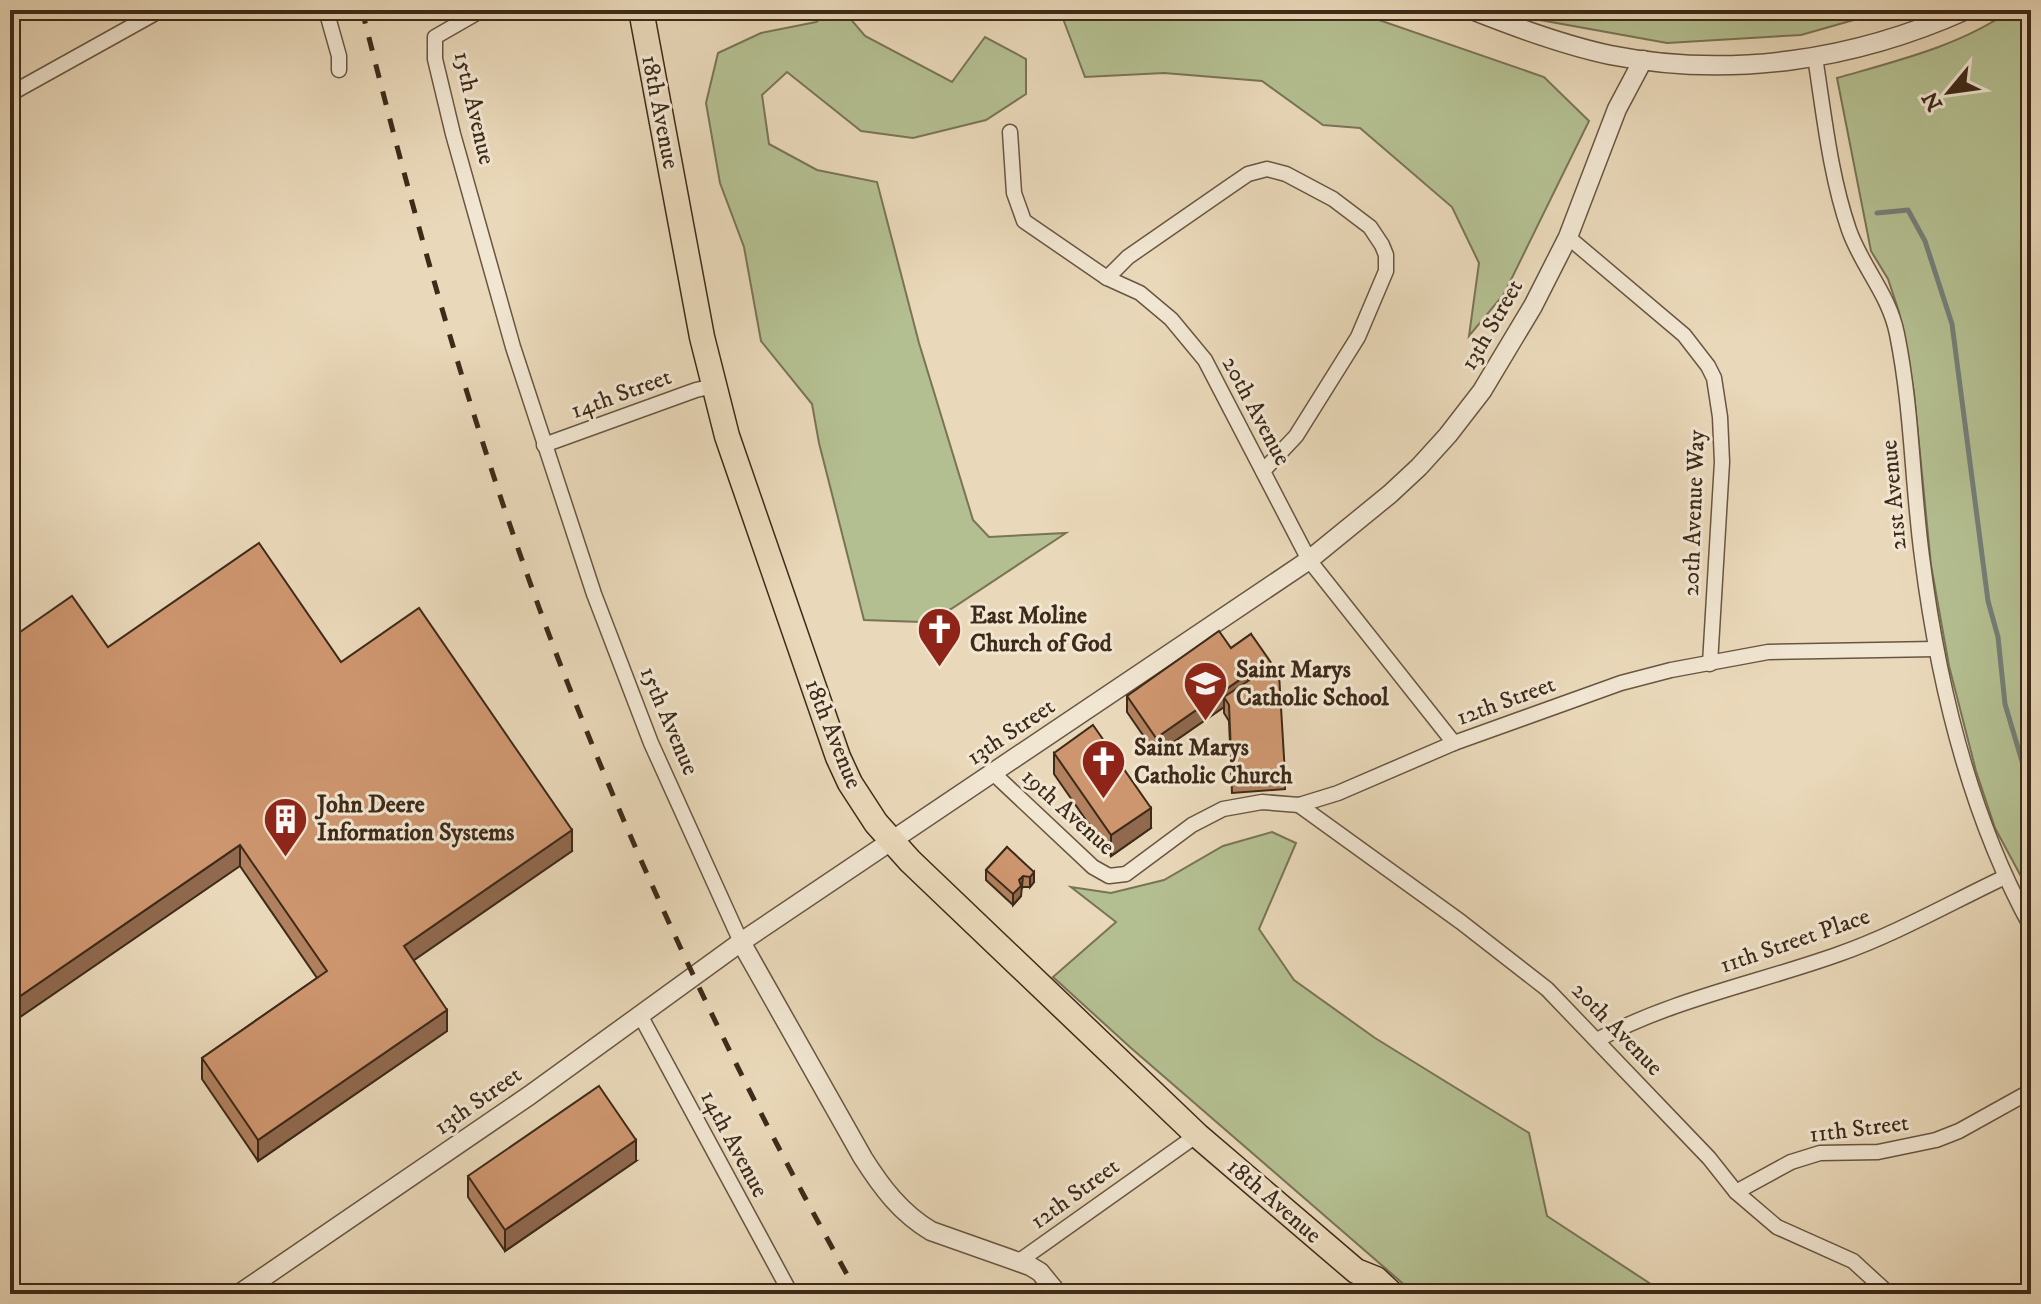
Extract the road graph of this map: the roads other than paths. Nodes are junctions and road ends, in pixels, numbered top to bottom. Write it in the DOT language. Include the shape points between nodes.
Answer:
graph roads {
  1 [pos="161,10"];
  2 [pos="326,10"];
  3 [pos="482,10"];
  4 [pos="641,10"];
  5 [pos="1472,10"];
  6 [pos="1966,10"];
  7 [pos="1815,57"];
  8 [pos="1643,60"];
  9 [pos="339,70"];
  10 [pos="10,94"];
  11 [pos="1010,132"];
  12 [pos="1568,237"];
  13 [pos="1107,278"];
  14 [pos="714,386"];
  15 [pos="544,445"];
  16 [pos="1263,471"];
  17 [pos="1309,560"];
  18 [pos="1936,649"];
  19 [pos="1710,664"];
  20 [pos="1454,743"];
  21 [pos="993,773"];
  22 [pos="1299,805"];
  23 [pos="891,840"];
  24 [pos="1117,876"];
  25 [pos="2005,877"];
  26 [pos="2031,927"];
  27 [pos="741,942"];
  28 [pos="640,1015"];
  29 [pos="1597,1040"];
  30 [pos="2031,1091"];
  31 [pos="1197,1135"];
  32 [pos="1736,1192"];
  33 [pos="1018,1262"];
  34 [pos="1356,1271"];
  35 [pos="239,1294"];
  36 [pos="791,1294"];
  37 [pos="1058,1294"];
  38 [pos="1371,1294"];
  39 [pos="1392,1294"];
  40 [pos="1889,1294"];
  1 -- 10 [label="street"];
  2 -- 9 [label="street"];
  3 -- 15 [label="street, 15th Avenue" via="435,37 435,59"];
  4 -- 14 [label="main road, 18th Avenue"];
  5 -- 8 [label="street" via="1551,40"];
  6 -- 7 [label="street" via="1888,41"];
  7 -- 8 [label="street" via="1695,65"];
  7 -- 18 [label="street, 21st Avenue" via="1849,231 1885,296 1895,326"];
  8 -- 12 [label="street, 13th Street" via="1617,109"];
  11 -- 13 [label="street, 20th Avenue" via="1014,193 1024,221"];
  12 -- 17 [label="street, 13th Street" via="1508,351 1448,435 1390,494"];
  12 -- 19 [label="street, 20th Avenue Way" via="1684,335 1714,378 1722,462"];
  13 -- 16 [label="street, 20th Avenue" via="1140,293 1182,331 1205,360"];
  13 -- 16 [label="street" via="1128,257 1248,174 1267,169 1333,199 1370,227 1386,255 1386,271 1358,337 1296,436"];
  14 -- 15 [label="street, 14th Street"];
  14 -- 23 [label="main road, 18th Avenue" via="838,757"];
  15 -- 27 [label="street, 15th Avenue" via="616,656"];
  16 -- 17 [label="street, 20th Avenue"];
  17 -- 20 [label="street, 20th Avenue"];
  17 -- 21 [label="street, 13th Street"];
  18 -- 19 [label="street, 12th Street" via="1768,652"];
  18 -- 25 [label="street, 21st Avenue" via="1956,735"];
  19 -- 20 [label="street, 12th Street" via="1621,683"];
  20 -- 22 [label="street, 12th Street"];
  21 -- 23 [label="street, 13th Street"];
  21 -- 24 [label="street, 19th Avenue" via="1093,867"];
  22 -- 24 [label="street, 12th Street" via="1262,802 1223,809"];
  22 -- 29 [label="street, 20th Avenue" via="1524,970"];
  23 -- 27 [label="street, 13th Street"];
  23 -- 31 [label="main road, 18th Avenue"];
  25 -- 26 [label="street, 21st Avenue"];
  25 -- 29 [label="street, 11th Street Place" via="1840,954 1717,991"];
  27 -- 28 [label="street, 13th Street"];
  27 -- 33 [label="street, 15th Avenue" via="885,1193 931,1231"];
  28 -- 35 [label="street, 13th Street"];
  28 -- 36 [label="street, 14th Avenue"];
  29 -- 32 [label="street, 20th Avenue"];
  30 -- 32 [label="street, 11th Street" via="1936,1140 1878,1152 1820,1153 1791,1162"];
  31 -- 33 [label="street, 12th Street"];
  31 -- 34 [label="main road, 18th Avenue"];
  32 -- 40 [label="street, 20th Avenue" via="1777,1227 1853,1261"];
  33 -- 37 [label="street, 15th Avenue" via="1040,1272"];
  34 -- 38 [label="main road"];
  34 -- 39 [label="main road, 18th Avenue" via="1376,1279"];
}
